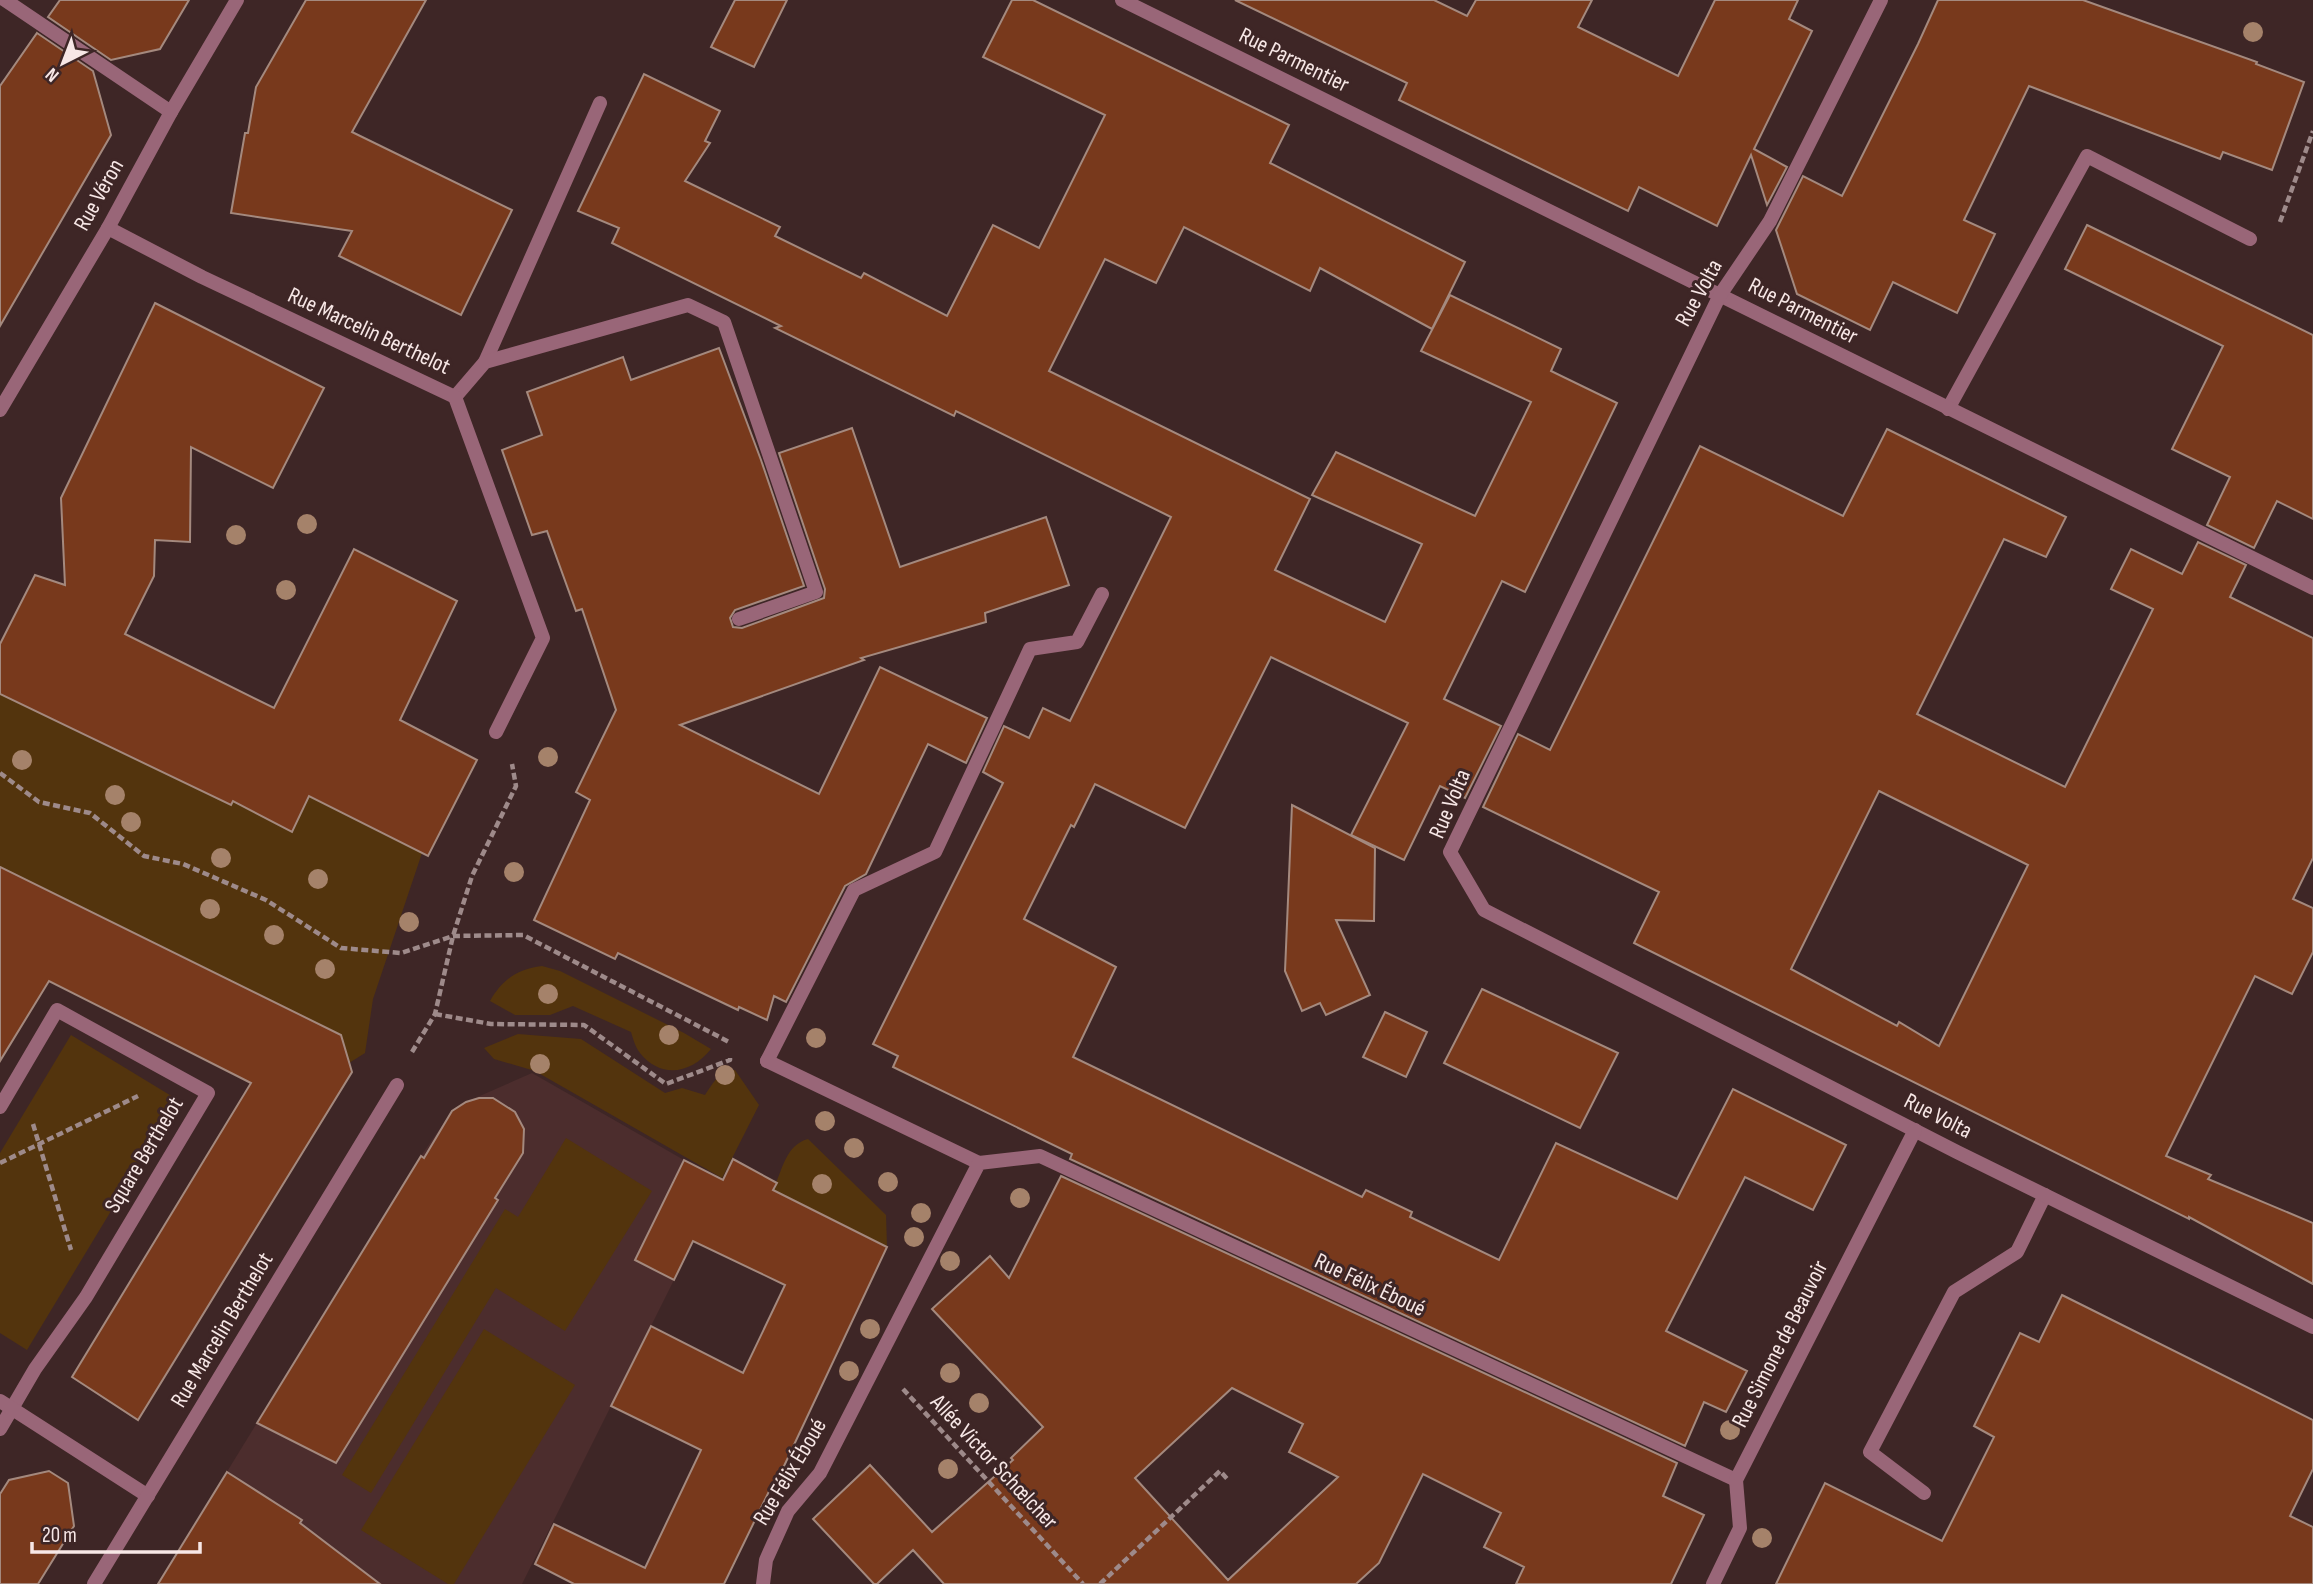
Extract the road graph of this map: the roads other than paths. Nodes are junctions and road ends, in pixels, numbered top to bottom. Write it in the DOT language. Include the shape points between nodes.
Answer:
graph roads {
  1 [pos="5,0"];
  2 [pos="237,0"];
  3 [pos="1122,0"];
  4 [pos="1881,0"];
  5 [pos="600,103"];
  6 [pos="171,112"];
  7 [pos="108,228"];
  8 [pos="2246,237"];
  9 [pos="1720,295"];
  10 [pos="485,362"];
  11 [pos="455,397"];
  12 [pos="1948,409"];
  13 [pos="0,410"];
  14 [pos="2313,588"];
  15 [pos="1101,594"];
  16 [pos="739,619"];
  17 [pos="496,732"];
  18 [pos="397,1085"];
  19 [pos="0,1107"];
  20 [pos="1915,1130"];
  21 [pos="979,1163"];
  22 [pos="2045,1195"];
  23 [pos="2313,1327"];
  24 [pos="0,1401"];
  25 [pos="13,1409"];
  26 [pos="0,1429"];
  27 [pos="1736,1480"];
  28 [pos="1924,1493"];
  29 [pos="148,1496"];
  30 [pos="94,1584"];
  31 [pos="763,1584"];
  32 [pos="1713,1584"];
  1 -- 6 [label="street"];
  2 -- 6 [label="street, Rue Véron"];
  3 -- 9 [label="street, Rue Parmentier"];
  4 -- 9 [label="street, Rue Volta" via="1770,221"];
  5 -- 10 [label="street"];
  6 -- 7 [label="street, Rue Véron"];
  7 -- 11 [label="street, Rue Marcelin Berthelot"];
  7 -- 13 [label="street, Rue Véron"];
  8 -- 12 [label="street" via="2087,156"];
  9 -- 12 [label="street, Rue Parmentier"];
  9 -- 20 [label="street, Rue Volta" via="1450,852 1485,911"];
  10 -- 11 [label="street"];
  10 -- 16 [label="street" via="688,304 724,322 816,592"];
  11 -- 17 [label="street, Rue Marcelin Berthelot" via="543,638"];
  12 -- 14 [label="street, Rue Parmentier"];
  15 -- 21 [label="street" via="1077,642 1030,649 935,852 854,890 770,1056"];
  18 -- 29 [label="street, Rue Marcelin Berthelot"];
  19 -- 25 [label="street, Square Berthelot" via="57,1010 208,1093"];
  20 -- 22 [label="street, Rue Volta"];
  20 -- 27 [label="street, Rue Simone de Beauvoir"];
  21 -- 27 [label="street, Rue Félix Éboué" via="1040,1156"];
  21 -- 31 [label="street, Rue Félix Éboué" via="820,1473 788,1511 766,1560"];
  22 -- 23 [label="street, Rue Volta"];
  22 -- 28 [label="street" via="2017,1252 1954,1292 1870,1452"];
  24 -- 25 [label="street"];
  25 -- 26 [label="street, Square Berthelot"];
  25 -- 29 [label="street"];
  27 -- 32 [label="street" via="1740,1528"];
  29 -- 30 [label="street, Rue Marcelin Berthelot"];
}
